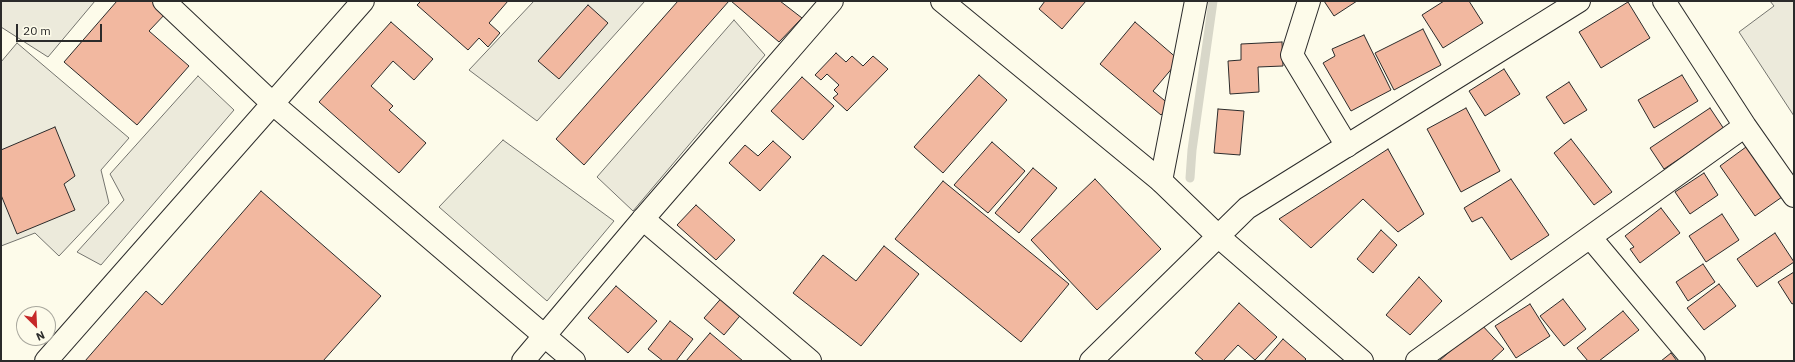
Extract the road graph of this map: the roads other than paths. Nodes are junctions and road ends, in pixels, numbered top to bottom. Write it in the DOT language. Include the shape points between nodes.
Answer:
graph roads {
  1 [pos="164,1"];
  2 [pos="363,1"];
  3 [pos="832,1"];
  4 [pos="942,1"];
  5 [pos="1196,1"];
  6 [pos="1310,1"];
  7 [pos="1580,1"];
  8 [pos="1664,1"];
  9 [pos="272,103"];
  10 [pos="1745,126"];
  11 [pos="1347,146"];
  12 [pos="1161,181"];
  13 [pos="1794,196"];
  14 [pos="643,219"];
  15 [pos="1219,237"];
  16 [pos="1590,237"];
  17 [pos="544,336"];
  18 [pos="46,361"];
  19 [pos="523,361"];
  20 [pos="574,361"];
  21 [pos="810,361"];
  22 [pos="1091,361"];
  23 [pos="1362,361"];
  24 [pos="1417,361"];
  25 [pos="1694,361"];
  1 -- 9 [label="street"];
  2 -- 9 [label="street"];
  3 -- 14 [label="street"];
  4 -- 12 [label="street"];
  5 -- 12 [label="street"];
  6 -- 11 [label="street" via="1292,55"];
  7 -- 11 [label="street"];
  8 -- 10 [label="street"];
  9 -- 17 [label="street"];
  9 -- 18 [label="street"];
  10 -- 13 [label="street"];
  10 -- 16 [label="street"];
  11 -- 15 [label="street" via="1247,208"];
  12 -- 15 [label="street"];
  14 -- 17 [label="street"];
  14 -- 21 [label="street"];
  15 -- 22 [label="street"];
  15 -- 23 [label="street"];
  16 -- 24 [label="street"];
  16 -- 25 [label="street"];
  17 -- 19 [label="street"];
  17 -- 20 [label="street"];
}
